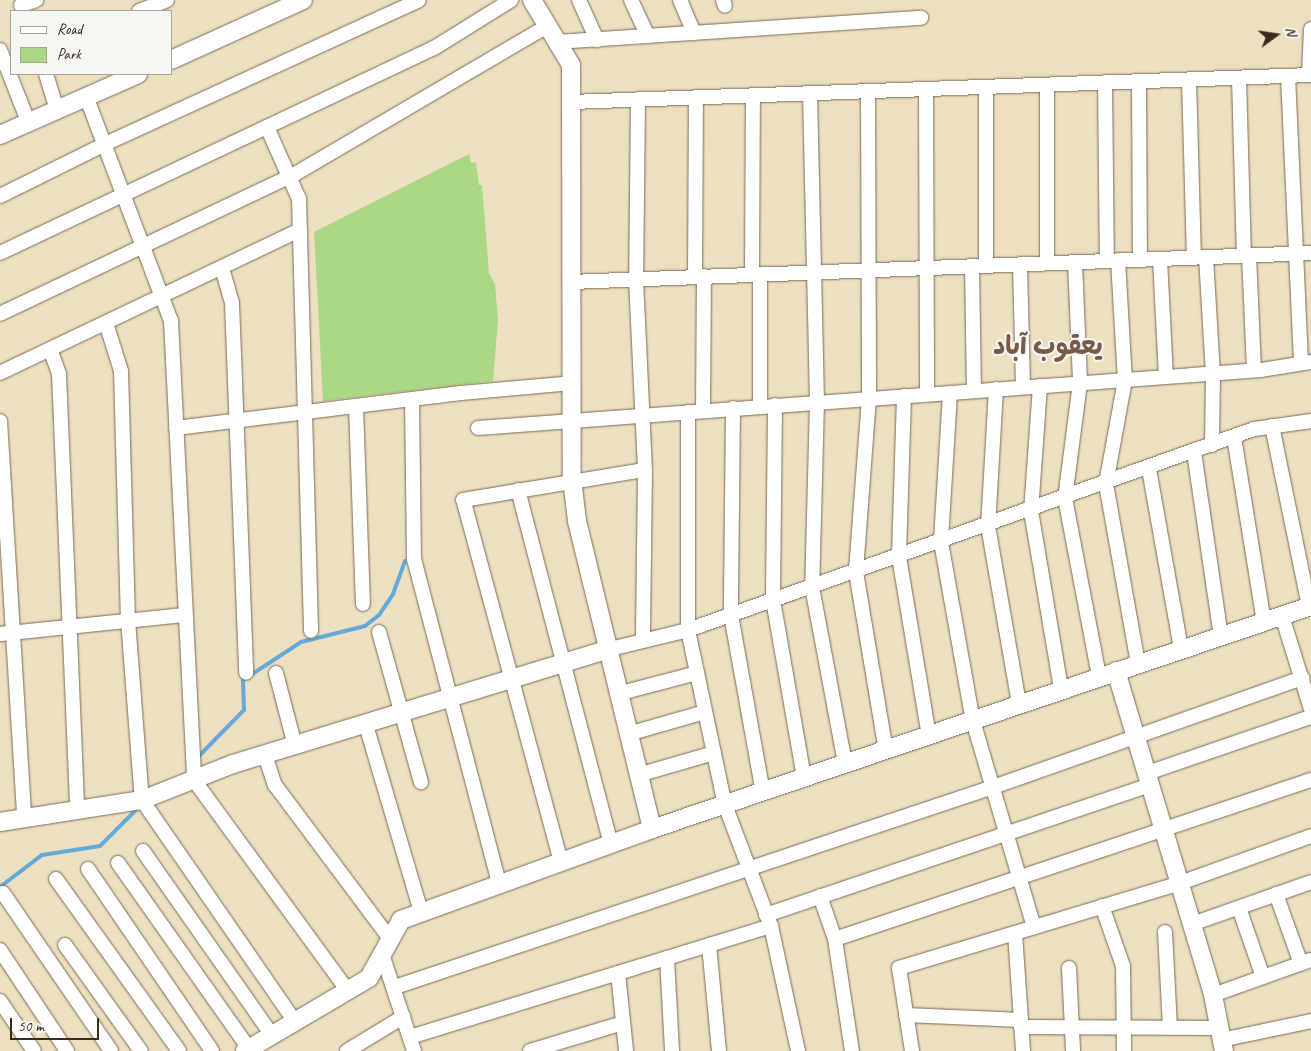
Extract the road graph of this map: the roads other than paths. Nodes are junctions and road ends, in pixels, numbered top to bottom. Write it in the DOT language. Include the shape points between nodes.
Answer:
graph roads {
  1 [pos="36,0"];
  2 [pos="167,0"];
  3 [pos="303,0"];
  4 [pos="419,0"];
  5 [pos="511,0"];
  6 [pos="532,0"];
  7 [pos="579,0"];
  8 [pos="632,0"];
  9 [pos="680,0"];
  10 [pos="21,6"];
  11 [pos="142,10"];
  12 [pos="921,18"];
  13 [pos="546,27"];
  14 [pos="1311,29"];
  15 [pos="694,33"];
  16 [pos="648,36"];
  17 [pos="597,40"];
  18 [pos="556,42"];
  19 [pos="0,50"];
  20 [pos="172,60"];
  21 [pos="46,75"];
  22 [pos="136,75"];
  23 [pos="1310,75"];
  24 [pos="1288,76"];
  25 [pos="1240,78"];
  26 [pos="1189,80"];
  27 [pos="1138,81"];
  28 [pos="1105,82"];
  29 [pos="1047,85"];
  30 [pos="986,87"];
  31 [pos="926,89"];
  32 [pos="868,91"];
  33 [pos="810,93"];
  34 [pos="753,95"];
  35 [pos="86,96"];
  36 [pos="696,97"];
  37 [pos="638,99"];
  38 [pos="571,102"];
  39 [pos="57,109"];
  40 [pos="28,121"];
  41 [pos="267,127"];
  42 [pos="0,135"];
  43 [pos="105,144"];
  44 [pos="288,177"];
  45 [pos="124,195"];
  46 [pos="0,196"];
  47 [pos="300,230"];
  48 [pos="144,247"];
  49 [pos="0,253"];
  50 [pos="1296,253"];
  51 [pos="1311,253"];
  52 [pos="1246,255"];
  53 [pos="1200,257"];
  54 [pos="1140,259"];
  55 [pos="1160,259"];
  56 [pos="1112,260"];
  57 [pos="1075,262"];
  58 [pos="1047,263"];
  59 [pos="1020,264"];
  60 [pos="979,266"];
  61 [pos="222,268"];
  62 [pos="926,268"];
  63 [pos="869,270"];
  64 [pos="814,272"];
  65 [pos="756,274"];
  66 [pos="700,277"];
  67 [pos="636,279"];
  68 [pos="571,282"];
  69 [pos="163,297"];
  70 [pos="0,314"];
  71 [pos="106,323"];
  72 [pos="50,349"];
  73 [pos="1306,362"];
  74 [pos="1254,370"];
  75 [pos="0,373"];
  76 [pos="1213,374"];
  77 [pos="1166,377"];
  78 [pos="1126,380"];
  79 [pos="572,383"];
  80 [pos="1080,383"];
  81 [pos="1040,386"];
  82 [pos="1023,387"];
  83 [pos="996,389"];
  84 [pos="974,391"];
  85 [pos="950,392"];
  86 [pos="927,394"];
  87 [pos="904,396"];
  88 [pos="869,398"];
  89 [pos="412,399"];
  90 [pos="818,402"];
  91 [pos="775,405"];
  92 [pos="356,406"];
  93 [pos="760,406"];
  94 [pos="733,408"];
  95 [pos="703,411"];
  96 [pos="305,412"];
  97 [pos="688,412"];
  98 [pos="642,415"];
  99 [pos="572,420"];
  100 [pos="0,421"];
  101 [pos="236,421"];
  102 [pos="1311,421"];
  103 [pos="1272,426"];
  104 [pos="176,428"];
  105 [pos="478,428"];
  106 [pos="1234,437"];
  107 [pos="1212,445"];
  108 [pos="1194,452"];
  109 [pos="1149,469"];
  110 [pos="644,470"];
  111 [pos="572,479"];
  112 [pos="1106,484"];
  113 [pos="518,490"];
  114 [pos="1065,498"];
  115 [pos="1031,511"];
  116 [pos="988,526"];
  117 [pos="941,542"];
  118 [pos="899,556"];
  119 [pos="856,572"];
  120 [pos="812,587"];
  121 [pos="773,600"];
  122 [pos="363,604"];
  123 [pos="1310,606"];
  124 [pos="184,615"];
  125 [pos="730,615"];
  126 [pos="1282,616"];
  127 [pos="128,620"];
  128 [pos="1264,622"];
  129 [pos="68,626"];
  130 [pos="688,630"];
  131 [pos="311,631"];
  132 [pos="379,632"];
  133 [pos="6,633"];
  134 [pos="1221,636"];
  135 [pos="643,641"];
  136 [pos="1180,649"];
  137 [pos="606,650"];
  138 [pos="1138,663"];
  139 [pos="562,664"];
  140 [pos="1116,671"];
  141 [pos="246,672"];
  142 [pos="276,673"];
  143 [pos="697,673"];
  144 [pos="1099,676"];
  145 [pos="1302,678"];
  146 [pos="511,680"];
  147 [pos="1061,689"];
  148 [pos="617,694"];
  149 [pos="450,699"];
  150 [pos="1019,704"];
  151 [pos="1311,709"];
  152 [pos="705,712"];
  153 [pos="402,714"];
  154 [pos="1311,717"];
  155 [pos="974,721"];
  156 [pos="366,725"];
  157 [pos="628,734"];
  158 [pos="930,736"];
  159 [pos="1137,736"];
  160 [pos="295,746"];
  161 [pos="886,751"];
  162 [pos="714,754"];
  163 [pos="265,755"];
  164 [pos="845,764"];
  165 [pos="638,775"];
  166 [pos="804,778"];
  167 [pos="1148,779"];
  168 [pos="194,780"];
  169 [pos="1311,780"];
  170 [pos="421,782"];
  171 [pos="993,787"];
  172 [pos="763,792"];
  173 [pos="142,800"];
  174 [pos="725,804"];
  175 [pos="78,810"];
  176 [pos="24,818"];
  177 [pos="0,822"];
  178 [pos="652,829"];
  179 [pos="1164,830"];
  180 [pos="1006,832"];
  181 [pos="1311,836"];
  182 [pos="611,844"];
  183 [pos="143,851"];
  184 [pos="561,862"];
  185 [pos="118,863"];
  186 [pos="748,867"];
  187 [pos="88,869"];
  188 [pos="1020,878"];
  189 [pos="56,879"];
  190 [pos="1311,882"];
  191 [pos="1180,883"];
  192 [pos="499,884"];
  193 [pos="3,893"];
  194 [pos="1276,894"];
  195 [pos="820,896"];
  196 [pos="1102,906"];
  197 [pos="1239,908"];
  198 [pos="421,912"];
  199 [pos="769,920"];
  200 [pos="1192,924"];
  201 [pos="1034,927"];
  202 [pos="1015,932"];
  203 [pos="1165,932"];
  204 [pos="835,939"];
  205 [pos="65,945"];
  206 [pos="709,945"];
  207 [pos="386,947"];
  208 [pos="0,950"];
  209 [pos="666,958"];
  210 [pos="1306,962"];
  211 [pos="1069,968"];
  212 [pos="618,973"];
  213 [pos="1263,977"];
  214 [pos="395,987"];
  215 [pos="347,990"];
  216 [pos="1213,995"];
  217 [pos="0,1001"];
  218 [pos="906,1015"];
  219 [pos="403,1017"];
  220 [pos="1311,1021"];
  221 [pos="295,1022"];
  222 [pos="623,1023"];
  223 [pos="1021,1023"];
  224 [pos="1072,1027"];
  225 [pos="1124,1028"];
  226 [pos="1170,1028"];
  227 [pos="272,1035"];
  228 [pos="410,1037"];
  229 [pos="1222,1040"];
  230 [pos="247,1050"];
  231 [pos="34,1051"];
  232 [pos="67,1051"];
  233 [pos="111,1051"];
  234 [pos="141,1051"];
  235 [pos="179,1051"];
  236 [pos="212,1051"];
  237 [pos="347,1051"];
  238 [pos="414,1051"];
  239 [pos="530,1051"];
  240 [pos="626,1051"];
  241 [pos="672,1051"];
  242 [pos="719,1051"];
  243 [pos="798,1051"];
  244 [pos="852,1051"];
  245 [pos="912,1051"];
  246 [pos="1023,1051"];
  247 [pos="1073,1051"];
  248 [pos="1124,1051"];
  1 -- 10 [label="street"];
  2 -- 11 [label="street"];
  3 -- 20 [label="street"];
  4 -- 43 [label="street"];
  5 -- 41 [label="street" via="434,48"];
  6 -- 13 [label="street"];
  7 -- 17 [label="street"];
  8 -- 16 [label="street"];
  9 -- 15 [label="street"];
  12 -- 15 [label="street"];
  13 -- 18 [label="street"];
  13 -- 44 [label="street"];
  14 -- 23 [label="street"];
  15 -- 16 [label="street"];
  16 -- 17 [label="street"];
  17 -- 18 [label="street"];
  18 -- 38 [label="street" via="571,65"];
  19 -- 40 [label="street"];
  21 -- 39 [label="street"];
  22 -- 35 [label="street"];
  23 -- 24 [label="street"];
  24 -- 25 [label="street"];
  24 -- 50 [label="street"];
  25 -- 26 [label="street"];
  25 -- 52 [label="street"];
  26 -- 27 [label="street"];
  26 -- 53 [label="street"];
  27 -- 28 [label="street"];
  27 -- 54 [label="street"];
  28 -- 29 [label="street"];
  28 -- 56 [label="street"];
  29 -- 30 [label="street"];
  29 -- 58 [label="street"];
  30 -- 31 [label="street"];
  30 -- 60 [label="street"];
  31 -- 32 [label="street"];
  31 -- 62 [label="street"];
  32 -- 33 [label="street"];
  32 -- 63 [label="street"];
  33 -- 34 [label="street"];
  33 -- 64 [label="street"];
  34 -- 36 [label="street"];
  34 -- 65 [label="street"];
  35 -- 39 [label="street"];
  35 -- 43 [label="street"];
  36 -- 37 [label="street"];
  36 -- 66 [label="street"];
  37 -- 38 [label="street"];
  37 -- 67 [label="street"];
  38 -- 68 [label="street"];
  39 -- 40 [label="street"];
  40 -- 42 [label="street"];
  41 -- 44 [label="street"];
  41 -- 45 [label="street"];
  43 -- 45 [label="street"];
  43 -- 46 [label="street"];
  44 -- 47 [label="street" via="299,199"];
  44 -- 48 [label="street"];
  45 -- 48 [label="street"];
  45 -- 49 [label="street"];
  47 -- 61 [label="street"];
  47 -- 96 [label="street"];
  48 -- 69 [label="street"];
  48 -- 70 [label="street"];
  50 -- 51 [label="street"];
  50 -- 52 [label="street"];
  50 -- 73 [label="street"];
  52 -- 53 [label="street"];
  52 -- 74 [label="street"];
  53 -- 55 [label="street"];
  53 -- 76 [label="street"];
  54 -- 55 [label="street"];
  54 -- 56 [label="street"];
  55 -- 77 [label="street"];
  56 -- 57 [label="street"];
  56 -- 78 [label="street"];
  57 -- 58 [label="street"];
  57 -- 80 [label="street"];
  58 -- 59 [label="street"];
  59 -- 60 [label="street"];
  59 -- 82 [label="street"];
  60 -- 62 [label="street"];
  60 -- 84 [label="street"];
  61 -- 69 [label="street"];
  61 -- 101 [label="street" via="232,303"];
  62 -- 63 [label="street"];
  62 -- 86 [label="street"];
  63 -- 64 [label="street"];
  63 -- 88 [label="street"];
  64 -- 65 [label="street"];
  64 -- 90 [label="street"];
  65 -- 66 [label="street"];
  65 -- 93 [label="street"];
  66 -- 67 [label="street"];
  66 -- 95 [label="street"];
  67 -- 68 [label="street"];
  67 -- 98 [label="street"];
  68 -- 79 [label="street"];
  69 -- 71 [label="street"];
  69 -- 104 [label="street" via="171,321"];
  71 -- 72 [label="street"];
  71 -- 127 [label="street" via="121,372"];
  72 -- 75 [label="street"];
  72 -- 129 [label="street" via="59,374"];
  73 -- 74 [label="street"];
  74 -- 76 [label="street"];
  76 -- 77 [label="street"];
  76 -- 107 [label="street"];
  77 -- 78 [label="street"];
  78 -- 80 [label="street"];
  78 -- 112 [label="street"];
  79 -- 89 [label="street"];
  79 -- 99 [label="street"];
  80 -- 81 [label="street"];
  80 -- 114 [label="street"];
  81 -- 82 [label="street"];
  81 -- 115 [label="street"];
  82 -- 83 [label="street"];
  83 -- 84 [label="street"];
  83 -- 116 [label="street"];
  84 -- 85 [label="street"];
  85 -- 86 [label="street"];
  85 -- 117 [label="street"];
  86 -- 87 [label="street"];
  87 -- 88 [label="street"];
  87 -- 118 [label="street"];
  88 -- 90 [label="street"];
  88 -- 119 [label="street"];
  89 -- 92 [label="street"];
  89 -- 149 [label="street" via="414,559"];
  90 -- 91 [label="street"];
  90 -- 120 [label="street"];
  91 -- 93 [label="street"];
  91 -- 121 [label="street"];
  92 -- 96 [label="street"];
  92 -- 122 [label="street"];
  93 -- 94 [label="street"];
  94 -- 95 [label="street"];
  94 -- 125 [label="street"];
  95 -- 97 [label="street"];
  96 -- 101 [label="street"];
  96 -- 131 [label="street"];
  97 -- 98 [label="street"];
  97 -- 130 [label="street"];
  98 -- 99 [label="street"];
  98 -- 110 [label="street"];
  99 -- 105 [label="street"];
  99 -- 111 [label="street"];
  100 -- 133 [label="street"];
  101 -- 104 [label="street"];
  101 -- 141 [label="street"];
  102 -- 103 [label="street"];
  103 -- 106 [label="street"];
  103 -- 123 [label="street"];
  104 -- 124 [label="street"];
  106 -- 107 [label="street"];
  106 -- 128 [label="street"];
  107 -- 108 [label="street"];
  108 -- 109 [label="street"];
  108 -- 134 [label="street"];
  109 -- 112 [label="street"];
  109 -- 136 [label="street"];
  110 -- 111 [label="street"];
  110 -- 135 [label="street"];
  111 -- 113 [label="street"];
  111 -- 137 [label="street" via="577,521"];
  112 -- 114 [label="street"];
  112 -- 138 [label="street"];
  113 -- 139 [label="street"];
  113 -- 146 [label="street" via="463,500"];
  114 -- 115 [label="street"];
  114 -- 144 [label="street"];
  115 -- 116 [label="street"];
  115 -- 147 [label="street"];
  116 -- 117 [label="street"];
  116 -- 150 [label="street"];
  117 -- 118 [label="street"];
  117 -- 155 [label="street"];
  118 -- 119 [label="street"];
  118 -- 158 [label="street"];
  119 -- 120 [label="street"];
  119 -- 161 [label="street"];
  120 -- 121 [label="street"];
  120 -- 164 [label="street"];
  121 -- 125 [label="street"];
  121 -- 166 [label="street"];
  123 -- 126 [label="street"];
  124 -- 127 [label="street"];
  124 -- 168 [label="street"];
  125 -- 130 [label="street"];
  125 -- 172 [label="street"];
  126 -- 128 [label="street"];
  126 -- 145 [label="street"];
  127 -- 129 [label="street"];
  127 -- 173 [label="street"];
  128 -- 134 [label="street"];
  129 -- 133 [label="street"];
  129 -- 175 [label="street"];
  130 -- 135 [label="street"];
  130 -- 143 [label="street"];
  132 -- 153 [label="street"];
  133 -- 176 [label="street"];
  134 -- 136 [label="street"];
  135 -- 137 [label="street"];
  136 -- 138 [label="street"];
  137 -- 139 [label="street"];
  137 -- 148 [label="street"];
  138 -- 140 [label="street"];
  139 -- 146 [label="street"];
  139 -- 182 [label="street"];
  140 -- 144 [label="street"];
  140 -- 159 [label="street"];
  142 -- 160 [label="street"];
  143 -- 148 [label="street"];
  143 -- 152 [label="street"];
  144 -- 147 [label="street"];
  145 -- 151 [label="street"];
  145 -- 159 [label="street"];
  146 -- 149 [label="street"];
  146 -- 184 [label="street"];
  147 -- 150 [label="street"];
  148 -- 157 [label="street"];
  149 -- 153 [label="street"];
  149 -- 192 [label="street"];
  150 -- 155 [label="street"];
  152 -- 157 [label="street"];
  152 -- 162 [label="street"];
  153 -- 156 [label="street"];
  153 -- 170 [label="street"];
  154 -- 167 [label="street"];
  155 -- 158 [label="street"];
  155 -- 171 [label="street"];
  156 -- 160 [label="street"];
  156 -- 198 [label="street"];
  157 -- 165 [label="street"];
  158 -- 161 [label="street"];
  159 -- 167 [label="street"];
  159 -- 171 [label="street"];
  160 -- 163 [label="street"];
  161 -- 164 [label="street"];
  162 -- 165 [label="street"];
  162 -- 174 [label="street"];
  163 -- 168 [label="street"];
  163 -- 207 [label="street" via="275,785"];
  164 -- 166 [label="street"];
  165 -- 178 [label="street"];
  166 -- 172 [label="street"];
  167 -- 179 [label="street"];
  167 -- 180 [label="street"];
  168 -- 173 [label="street"];
  168 -- 215 [label="street"];
  169 -- 179 [label="street"];
  171 -- 180 [label="street"];
  171 -- 186 [label="street"];
  172 -- 174 [label="street"];
  173 -- 175 [label="street"];
  173 -- 221 [label="street"];
  174 -- 178 [label="street"];
  174 -- 186 [label="street"];
  175 -- 176 [label="street"];
  176 -- 177 [label="street"];
  178 -- 182 [label="street"];
  179 -- 188 [label="street"];
  179 -- 191 [label="street"];
  180 -- 188 [label="street"];
  180 -- 195 [label="street"];
  181 -- 191 [label="street"];
  182 -- 184 [label="street"];
  183 -- 227 [label="street"];
  184 -- 192 [label="street"];
  185 -- 230 [label="street"];
  186 -- 199 [label="street"];
  186 -- 214 [label="street"];
  187 -- 236 [label="street"];
  188 -- 201 [label="street"];
  188 -- 204 [label="street"];
  189 -- 235 [label="street"];
  190 -- 194 [label="street"];
  191 -- 196 [label="street"];
  191 -- 200 [label="street"];
  192 -- 198 [label="street"];
  193 -- 233 [label="street"];
  194 -- 197 [label="street"];
  194 -- 210 [label="street"];
  195 -- 199 [label="street"];
  195 -- 204 [label="street"];
  196 -- 201 [label="street"];
  196 -- 225 [label="street" via="1123,966"];
  197 -- 200 [label="street"];
  197 -- 213 [label="street"];
  198 -- 207 [label="street" via="401,920"];
  199 -- 206 [label="street"];
  199 -- 243 [label="street"];
  200 -- 216 [label="street"];
  201 -- 202 [label="street"];
  202 -- 218 [label="street" via="899,968"];
  202 -- 223 [label="street"];
  203 -- 226 [label="street"];
  204 -- 244 [label="street"];
  205 -- 234 [label="street"];
  206 -- 209 [label="street"];
  206 -- 242 [label="street"];
  207 -- 214 [label="street"];
  207 -- 215 [label="street" via="369,978"];
  208 -- 232 [label="street"];
  209 -- 212 [label="street"];
  209 -- 241 [label="street"];
  210 -- 213 [label="street"];
  211 -- 224 [label="street"];
  212 -- 222 [label="street"];
  212 -- 228 [label="street"];
  213 -- 216 [label="street"];
  214 -- 219 [label="street"];
  215 -- 221 [label="street"];
  216 -- 229 [label="street"];
  217 -- 231 [label="street"];
  218 -- 223 [label="street"];
  218 -- 245 [label="street"];
  219 -- 228 [label="street"];
  219 -- 237 [label="street"];
  220 -- 229 [label="street"];
  221 -- 227 [label="street"];
  222 -- 239 [label="street"];
  222 -- 240 [label="street"];
  223 -- 224 [label="street"];
  223 -- 246 [label="street"];
  224 -- 225 [label="street"];
  224 -- 247 [label="street"];
  225 -- 226 [label="street"];
  225 -- 248 [label="street"];
  226 -- 229 [label="street"];
  227 -- 230 [label="street"];
  228 -- 238 [label="street"];
}
